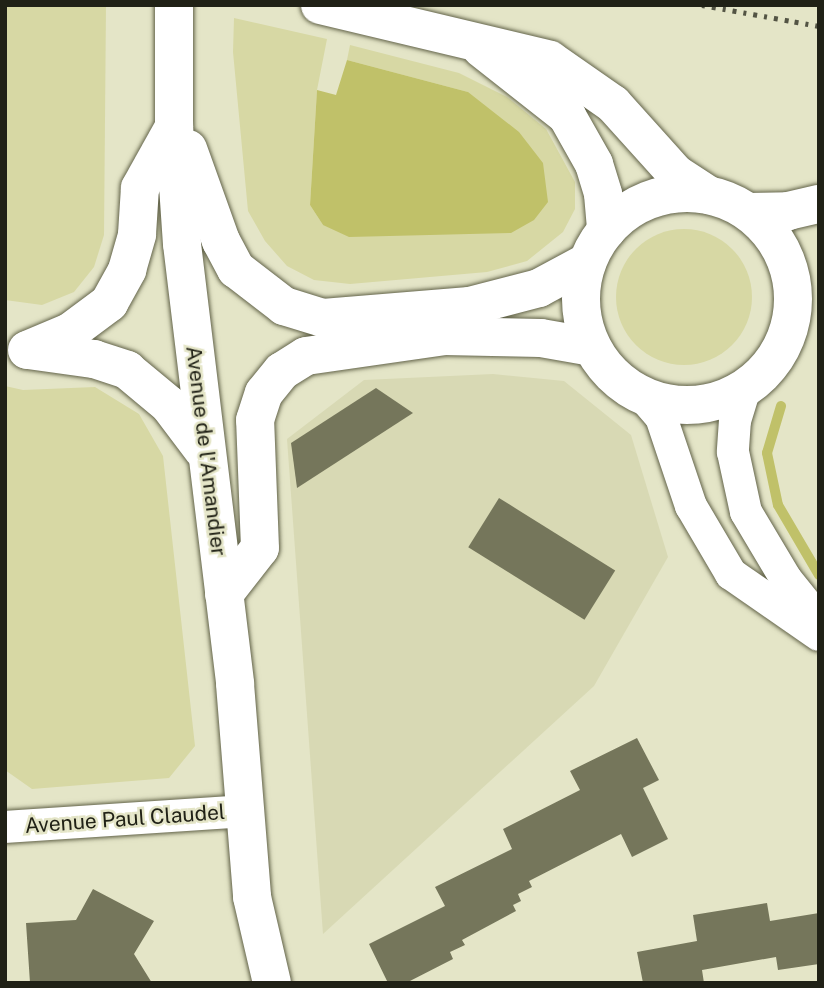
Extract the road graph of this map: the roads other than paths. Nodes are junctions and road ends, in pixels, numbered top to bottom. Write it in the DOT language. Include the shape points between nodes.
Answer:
graph roads {
  1 [pos="174,5"];
  2 [pos="320,5"];
  3 [pos="471,40"];
  4 [pos="174,127"];
  5 [pos="708,195"];
  6 [pos="819,204"];
  7 [pos="749,212"];
  8 [pos="597,246"];
  9 [pos="819,275"];
  10 [pos="794,304"];
  11 [pos="592,347"];
  12 [pos="16,348"];
  13 [pos="745,388"];
  14 [pos="641,394"];
  15 [pos="204,451"];
  16 [pos="224,594"];
  17 [pos="819,620"];
  18 [pos="819,635"];
  19 [pos="246,811"];
  20 [pos="10,822"];
  21 [pos="252,897"];
  22 [pos="244,983"];
  23 [pos="272,983"];
  1 -- 4 [label="main road, Avenue de l'Amandier"];
  2 -- 3 [label="main road"];
  3 -- 5 [label="main road" via="550,60 578,75 613,104 676,174"];
  3 -- 8 [label="main road" via="567,116 594,164 603,194"];
  4 -- 8 [label="main road" via="195,159 221,241 236,269 284,306 323,318 470,306 539,288"];
  4 -- 12 [label="main road" via="140,188 137,234 127,270 109,303 70,332"];
  4 -- 15 [label="main road, Avenue de l'Amandier"];
  5 -- 7 [label="main road"];
  5 -- 8 [label="main road" via="679,193 652,199"];
  6 -- 7 [label="main road"];
  7 -- 10 [label="main road" via="783,252 792,277"];
  8 -- 11 [label="main road" via="581,291 583,320"];
  9 -- 10 [label="main road"];
  10 -- 13 [label="main road" via="787,337 770,366"];
  11 -- 14 [label="main road" via="620,381"];
  11 -- 16 [label="main road" via="541,338 444,336 306,356 282,371 264,393 255,420 260,548"];
  12 -- 15 [label="main road" via="94,359 127,370 169,405"];
  13 -- 14 [label="main road" via="693,405 666,403"];
  13 -- 17 [label="street" via="735,420 733,452 746,512 786,579"];
  14 -- 18 [label="street" via="661,417 691,506 731,574"];
  15 -- 16 [label="main road, Avenue de l'Amandier"];
  16 -- 19 [label="main road, Avenue de l'Amandier"];
  19 -- 20 [label="street, Avenue Paul Claudel"];
  19 -- 21 [label="main road, Avenue de l'Amandier"];
  21 -- 22 [label="main road, Avenue de l'Amandier"];
  21 -- 23 [label="main road, Avenue de l'Amandier"];
}
